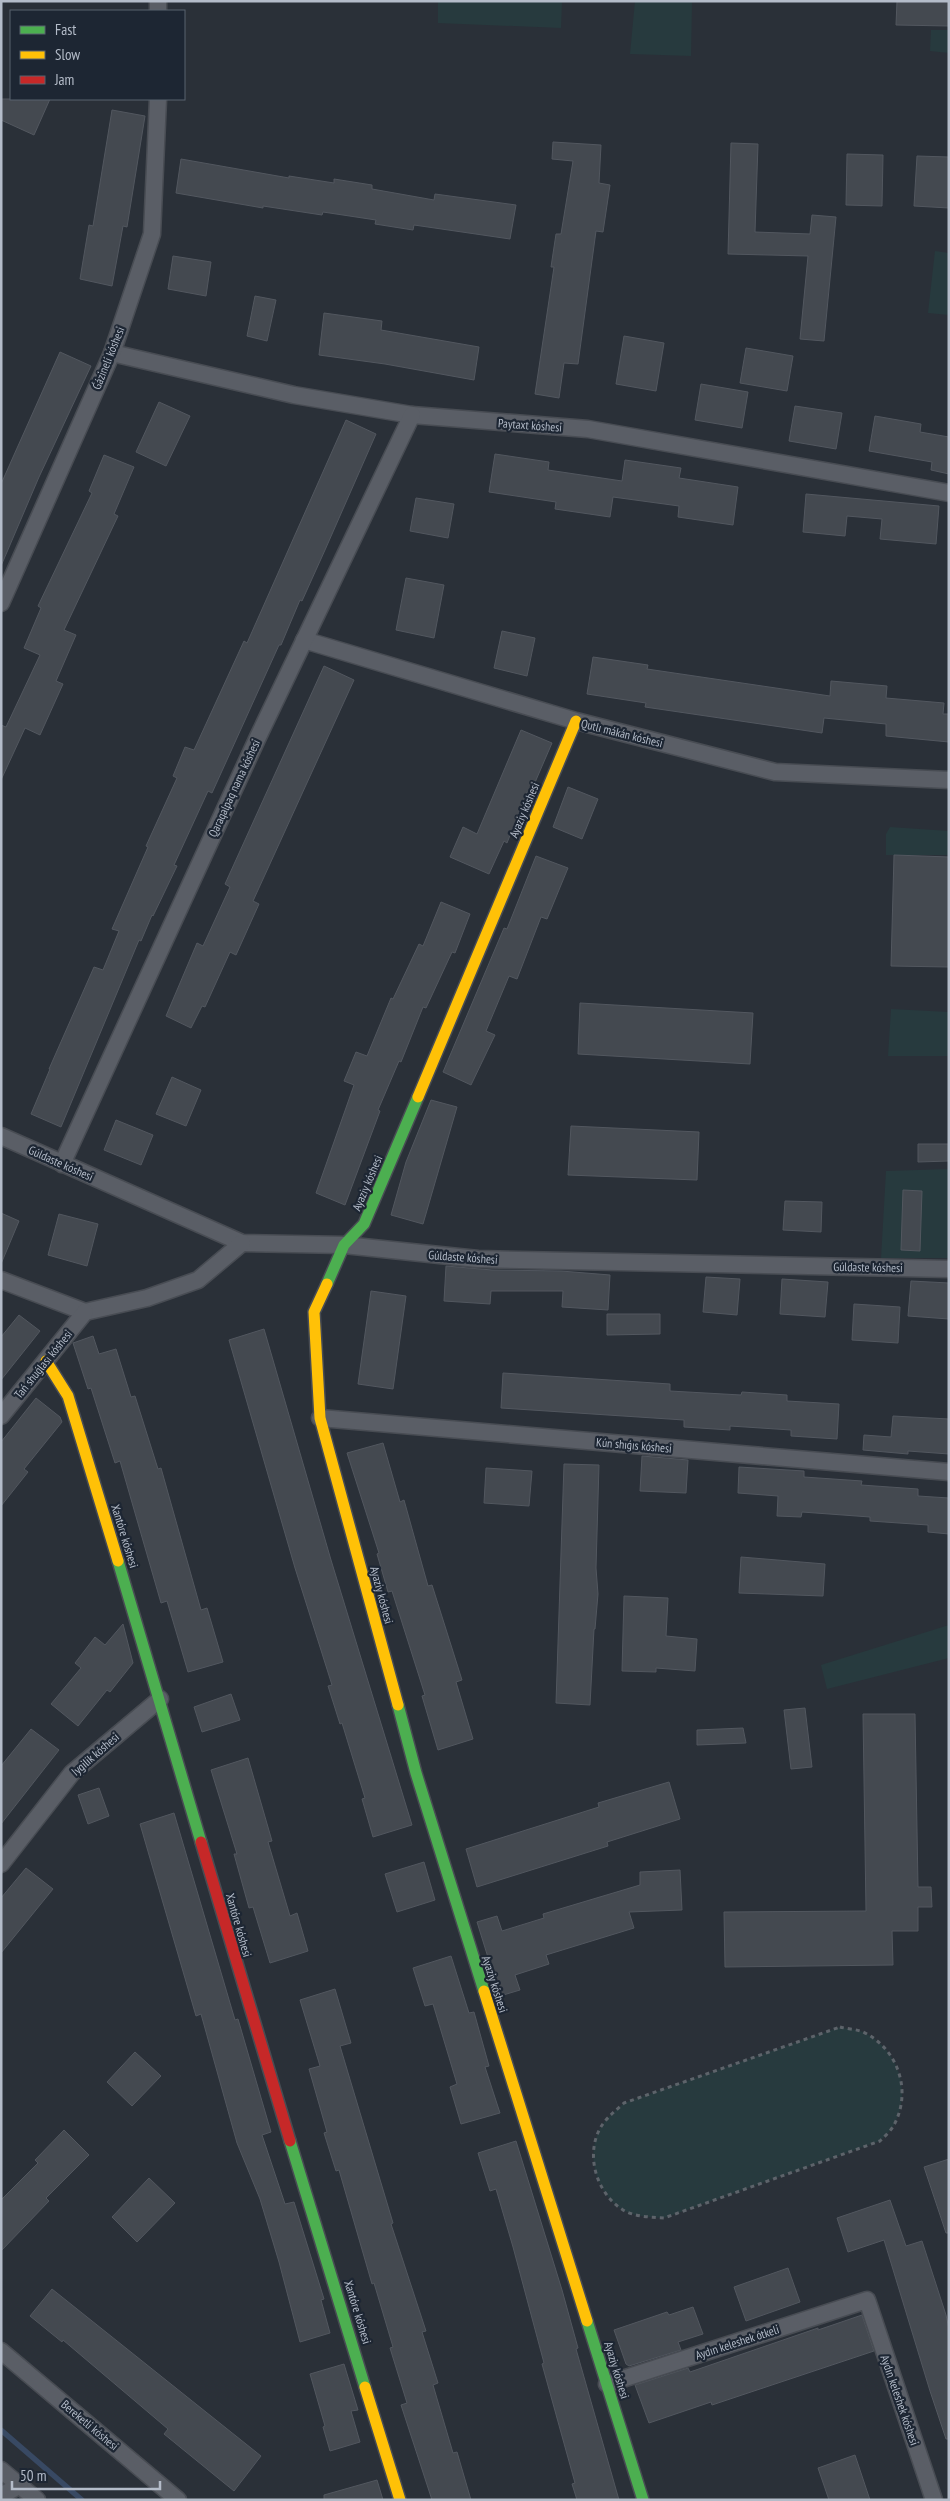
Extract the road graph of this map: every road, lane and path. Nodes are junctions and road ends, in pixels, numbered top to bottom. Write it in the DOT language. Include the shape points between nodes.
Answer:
graph roads {
  1 [pos="158,100"];
  2 [pos="112,353"];
  3 [pos="412,415"];
  4 [pos="949,493"];
  5 [pos="1,603"];
  6 [pos="304,640"];
  7 [pos="576,721"];
  8 [pos="949,780"];
  9 [pos="1,1136"];
  10 [pos="62,1164"];
  11 [pos="242,1243"];
  12 [pos="344,1245"];
  13 [pos="949,1269"];
  14 [pos="1,1280"];
  15 [pos="85,1312"];
  16 [pos="46,1361"];
  17 [pos="1,1416"];
  18 [pos="320,1418"];
  19 [pos="949,1472"];
  20 [pos="160,1699"];
  21 [pos="1,1864"];
  22 [pos="664,2218"];
  23 [pos="867,2300"];
  24 [pos="1,2351"];
  25 [pos="607,2384"];
  26 [pos="1,2470"];
  27 [pos="20,2485"];
  28 [pos="1,2496"];
  29 [pos="37,2500"];
  30 [pos="178,2500"];
  31 [pos="400,2500"];
  32 [pos="643,2500"];
  33 [pos="934,2500"];
  1 -- 2 [label="street, Ǵázineli kóshesi" via="152,234"];
  2 -- 3 [label="street, Paytaxt kóshesi" via="294,395"];
  2 -- 5 [label="street, Ǵázineli kóshesi"];
  3 -- 4 [label="street, Paytaxt kóshesi" via="588,429"];
  3 -- 6 [label="street, Qaraqalpaq nama kóshesi"];
  6 -- 7 [label="street, Qutlı mákán kóshesi"];
  6 -- 10 [label="street, Qaraqalpaq nama kóshesi"];
  7 -- 8 [label="street, Qutlı mákán kóshesi" via="775,772"];
  7 -- 12 [label="street, Ayaziy kóshesi" via="364,1224"];
  9 -- 10 [label="street, Gúldaste kóshesi"];
  10 -- 11 [label="street, Gúldaste kóshesi"];
  11 -- 12 [label="street, Gúldaste kóshesi"];
  11 -- 15 [label="street" via="198,1280 147,1298"];
  12 -- 13 [label="street, Gúldaste kóshesi" via="478,1259"];
  12 -- 18 [label="street, Ayaziy kóshesi" via="314,1312"];
  14 -- 15 [label="street"];
  15 -- 16 [label="street, Tań shuǵlası kóshesi"];
  16 -- 17 [label="street, Tań shuǵlası kóshesi"];
  16 -- 20 [label="street, Xantóre kóshesi" via="68,1396"];
  18 -- 19 [label="street, Kún shıǵıs kóshesi"];
  18 -- 25 [label="street, Ayaziy kóshesi" via="416,1773"];
  20 -- 21 [label="street, Iygilik kóshesi" via="72,1773"];
  20 -- 31 [label="street, Xantóre kóshesi" via="244,1991"];
  22 -- 22 [label="path" via="643,2217 623,2210 607,2196 597,2177 593,2156 597,2135 607,2117 624,2104 840,2027 862,2032 881,2043 894,2060 902,2081 900,2107 895,2124 880,2141"];
  23 -- 25 [label="street, Aydın keleshek ótkeli"];
  23 -- 33 [label="street, Aydın keleshek kóshesi"];
  24 -- 30 [label="street, Bereketli kóshesi"];
  25 -- 32 [label="street, Ayaziy kóshesi"];
  26 -- 27 [label="street"];
  27 -- 28 [label="street"];
  27 -- 29 [label="street"];
}
